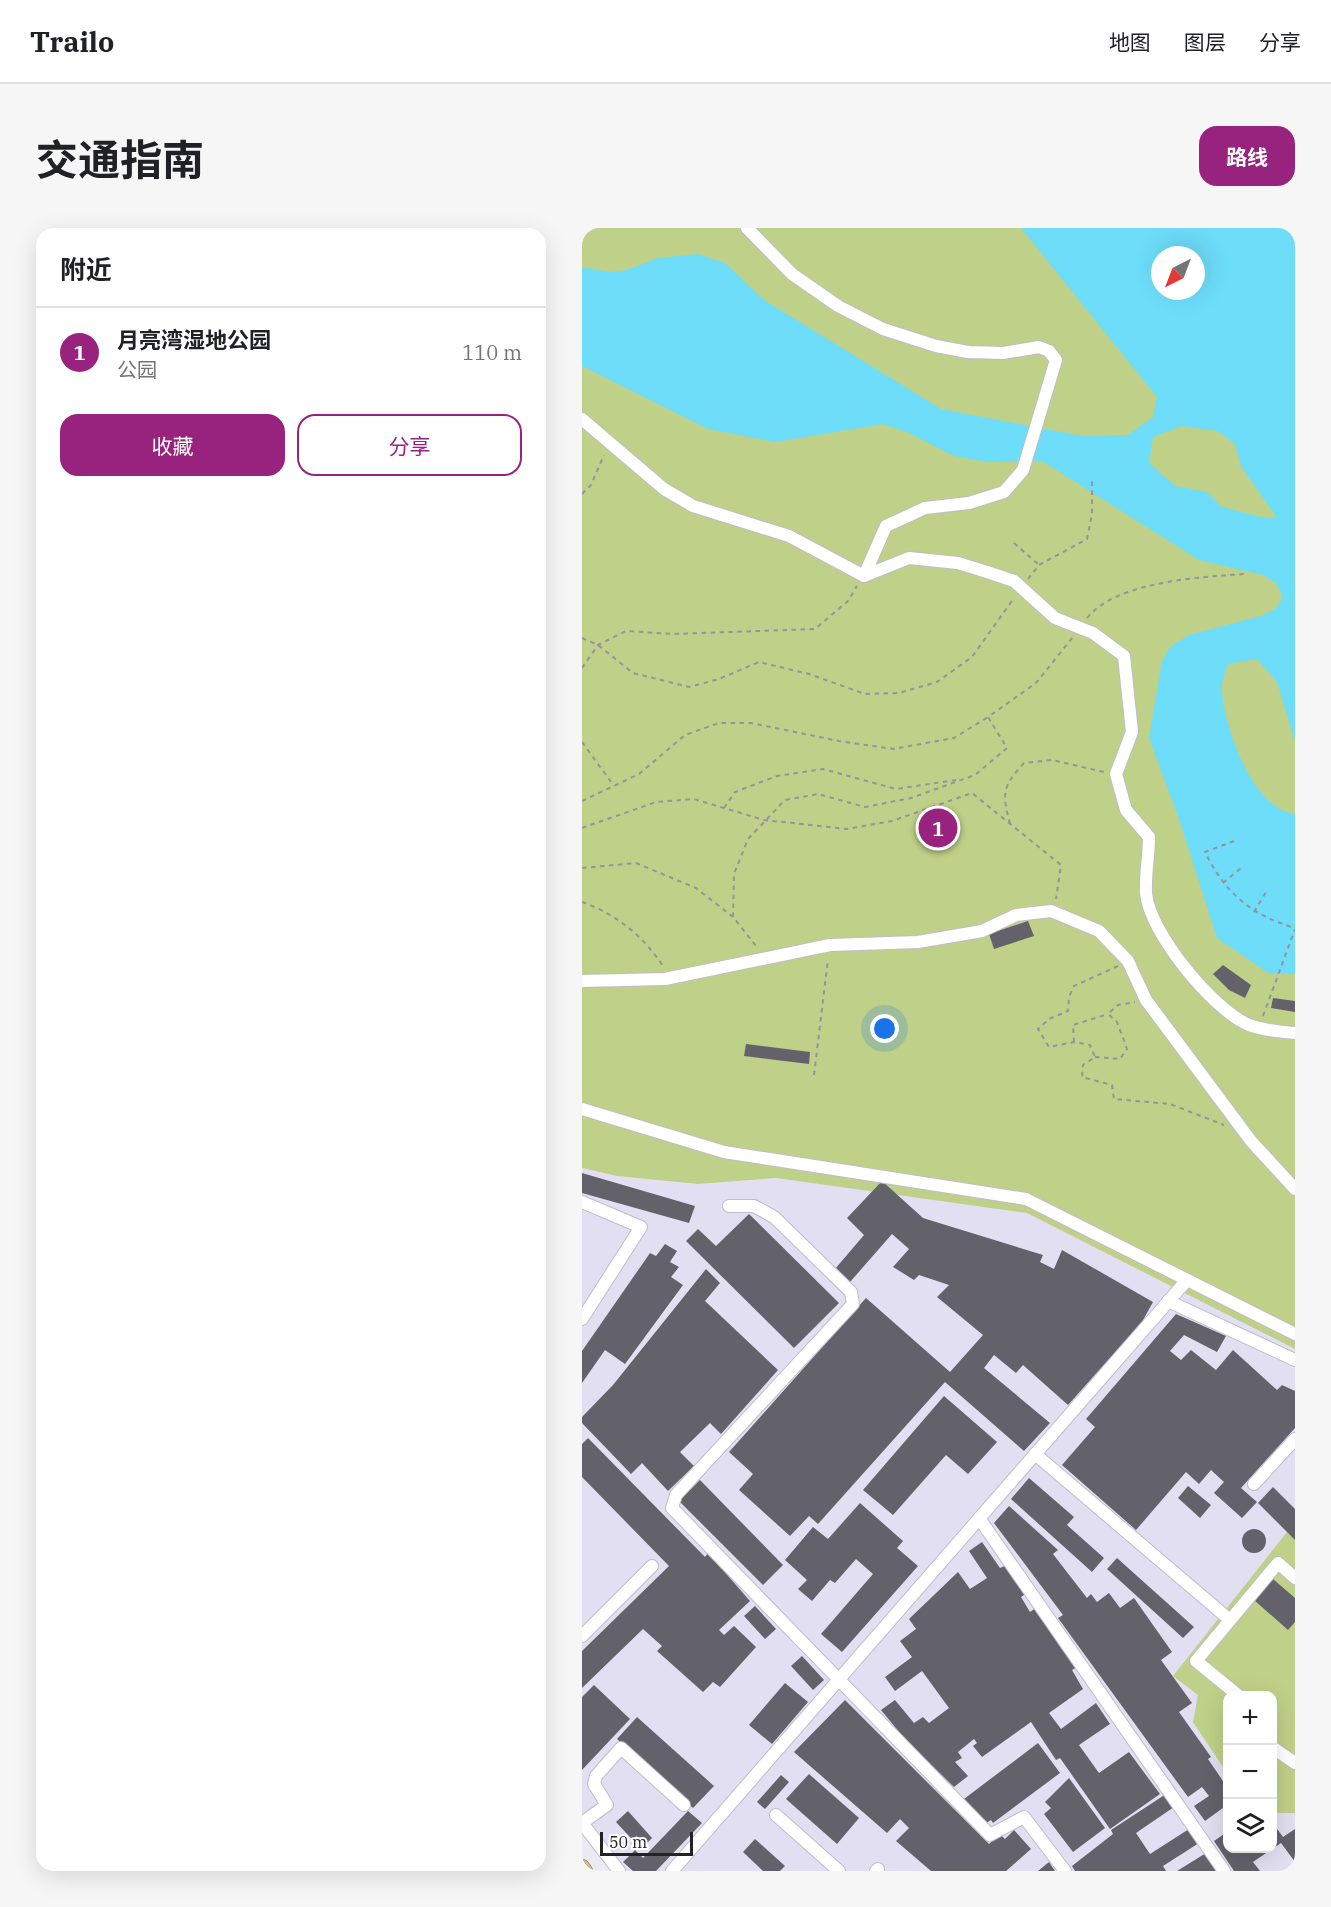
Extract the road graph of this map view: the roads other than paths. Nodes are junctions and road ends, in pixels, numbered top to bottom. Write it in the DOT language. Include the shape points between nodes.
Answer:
graph roads {
  1 [pos="747,228"];
  2 [pos="582,419"];
  3 [pos="864,576"];
  4 [pos="582,981"];
  5 [pos="1295,1033"];
  6 [pos="582,1109"];
  7 [pos="1295,1189"];
  8 [pos="582,1202"];
  9 [pos="729,1206"];
  10 [pos="1187,1280"];
  11 [pos="1168,1301"];
  12 [pos="582,1319"];
  13 [pos="1295,1334"];
  14 [pos="1295,1360"];
  15 [pos="1295,1439"];
  16 [pos="1035,1454"];
  17 [pos="1254,1484"];
  18 [pos="979,1518"];
  19 [pos="652,1566"];
  20 [pos="1295,1578"];
  21 [pos="1230,1620"];
  22 [pos="582,1636"];
  23 [pos="838,1680"];
  24 [pos="1234,1691"];
  25 [pos="1277,1750"];
  26 [pos="1295,1763"];
  27 [pos="684,1805"];
  28 [pos="776,1815"];
  29 [pos="582,1823"];
  30 [pos="582,1867"];
  31 [pos="585,1871"];
  32 [pos="619,1871"];
  33 [pos="672,1871"];
  34 [pos="839,1871"];
  35 [pos="1065,1871"];
  36 [pos="1224,1871"];
  1 -- 3 [label="street" via="792,274 837,306 883,329 968,352 1003,353 1039,347 1056,360 1023,470 1004,492 969,503 925,508 886,526"];
  2 -- 3 [label="street" via="664,489 693,506 789,536"];
  3 -- 5 [label="street" via="909,558 958,563 1014,581 1055,618 1093,633 1124,656 1132,732 1116,774 1126,810 1149,837 1146,895 1162,938 1196,980 1248,1024"];
  4 -- 7 [label="street" via="670,978 830,945 918,942 982,931 1016,915 1051,911 1099,931 1128,962 1146,1000 1251,1141"];
  6 -- 10 [label="street" via="724,1152 1026,1199"];
  8 -- 12 [label="street" via="641,1227"];
  9 -- 23 [label="street" via="754,1206 774,1217 850,1292 853,1304 676,1494 672,1508"];
  10 -- 11 [label="street"];
  10 -- 13 [label="street"];
  11 -- 14 [label="street"];
  11 -- 16 [label="street"];
  15 -- 17 [label="street"];
  16 -- 18 [label="street"];
  16 -- 21 [label="street"];
  18 -- 23 [label="street"];
  18 -- 36 [label="street"];
  19 -- 22 [label="street"];
  20 -- 21 [label="street" via="1278,1563"];
  21 -- 24 [label="street" via="1196,1660"];
  23 -- 33 [label="street"];
  23 -- 35 [label="street" via="990,1834 1024,1817"];
  25 -- 26 [label="street"];
  27 -- 29 [label="street" via="621,1748 596,1776 594,1784 607,1805"];
  28 -- 34 [label="street"];
  29 -- 32 [label="street"];
  30 -- 31 [label="main road"];
}
